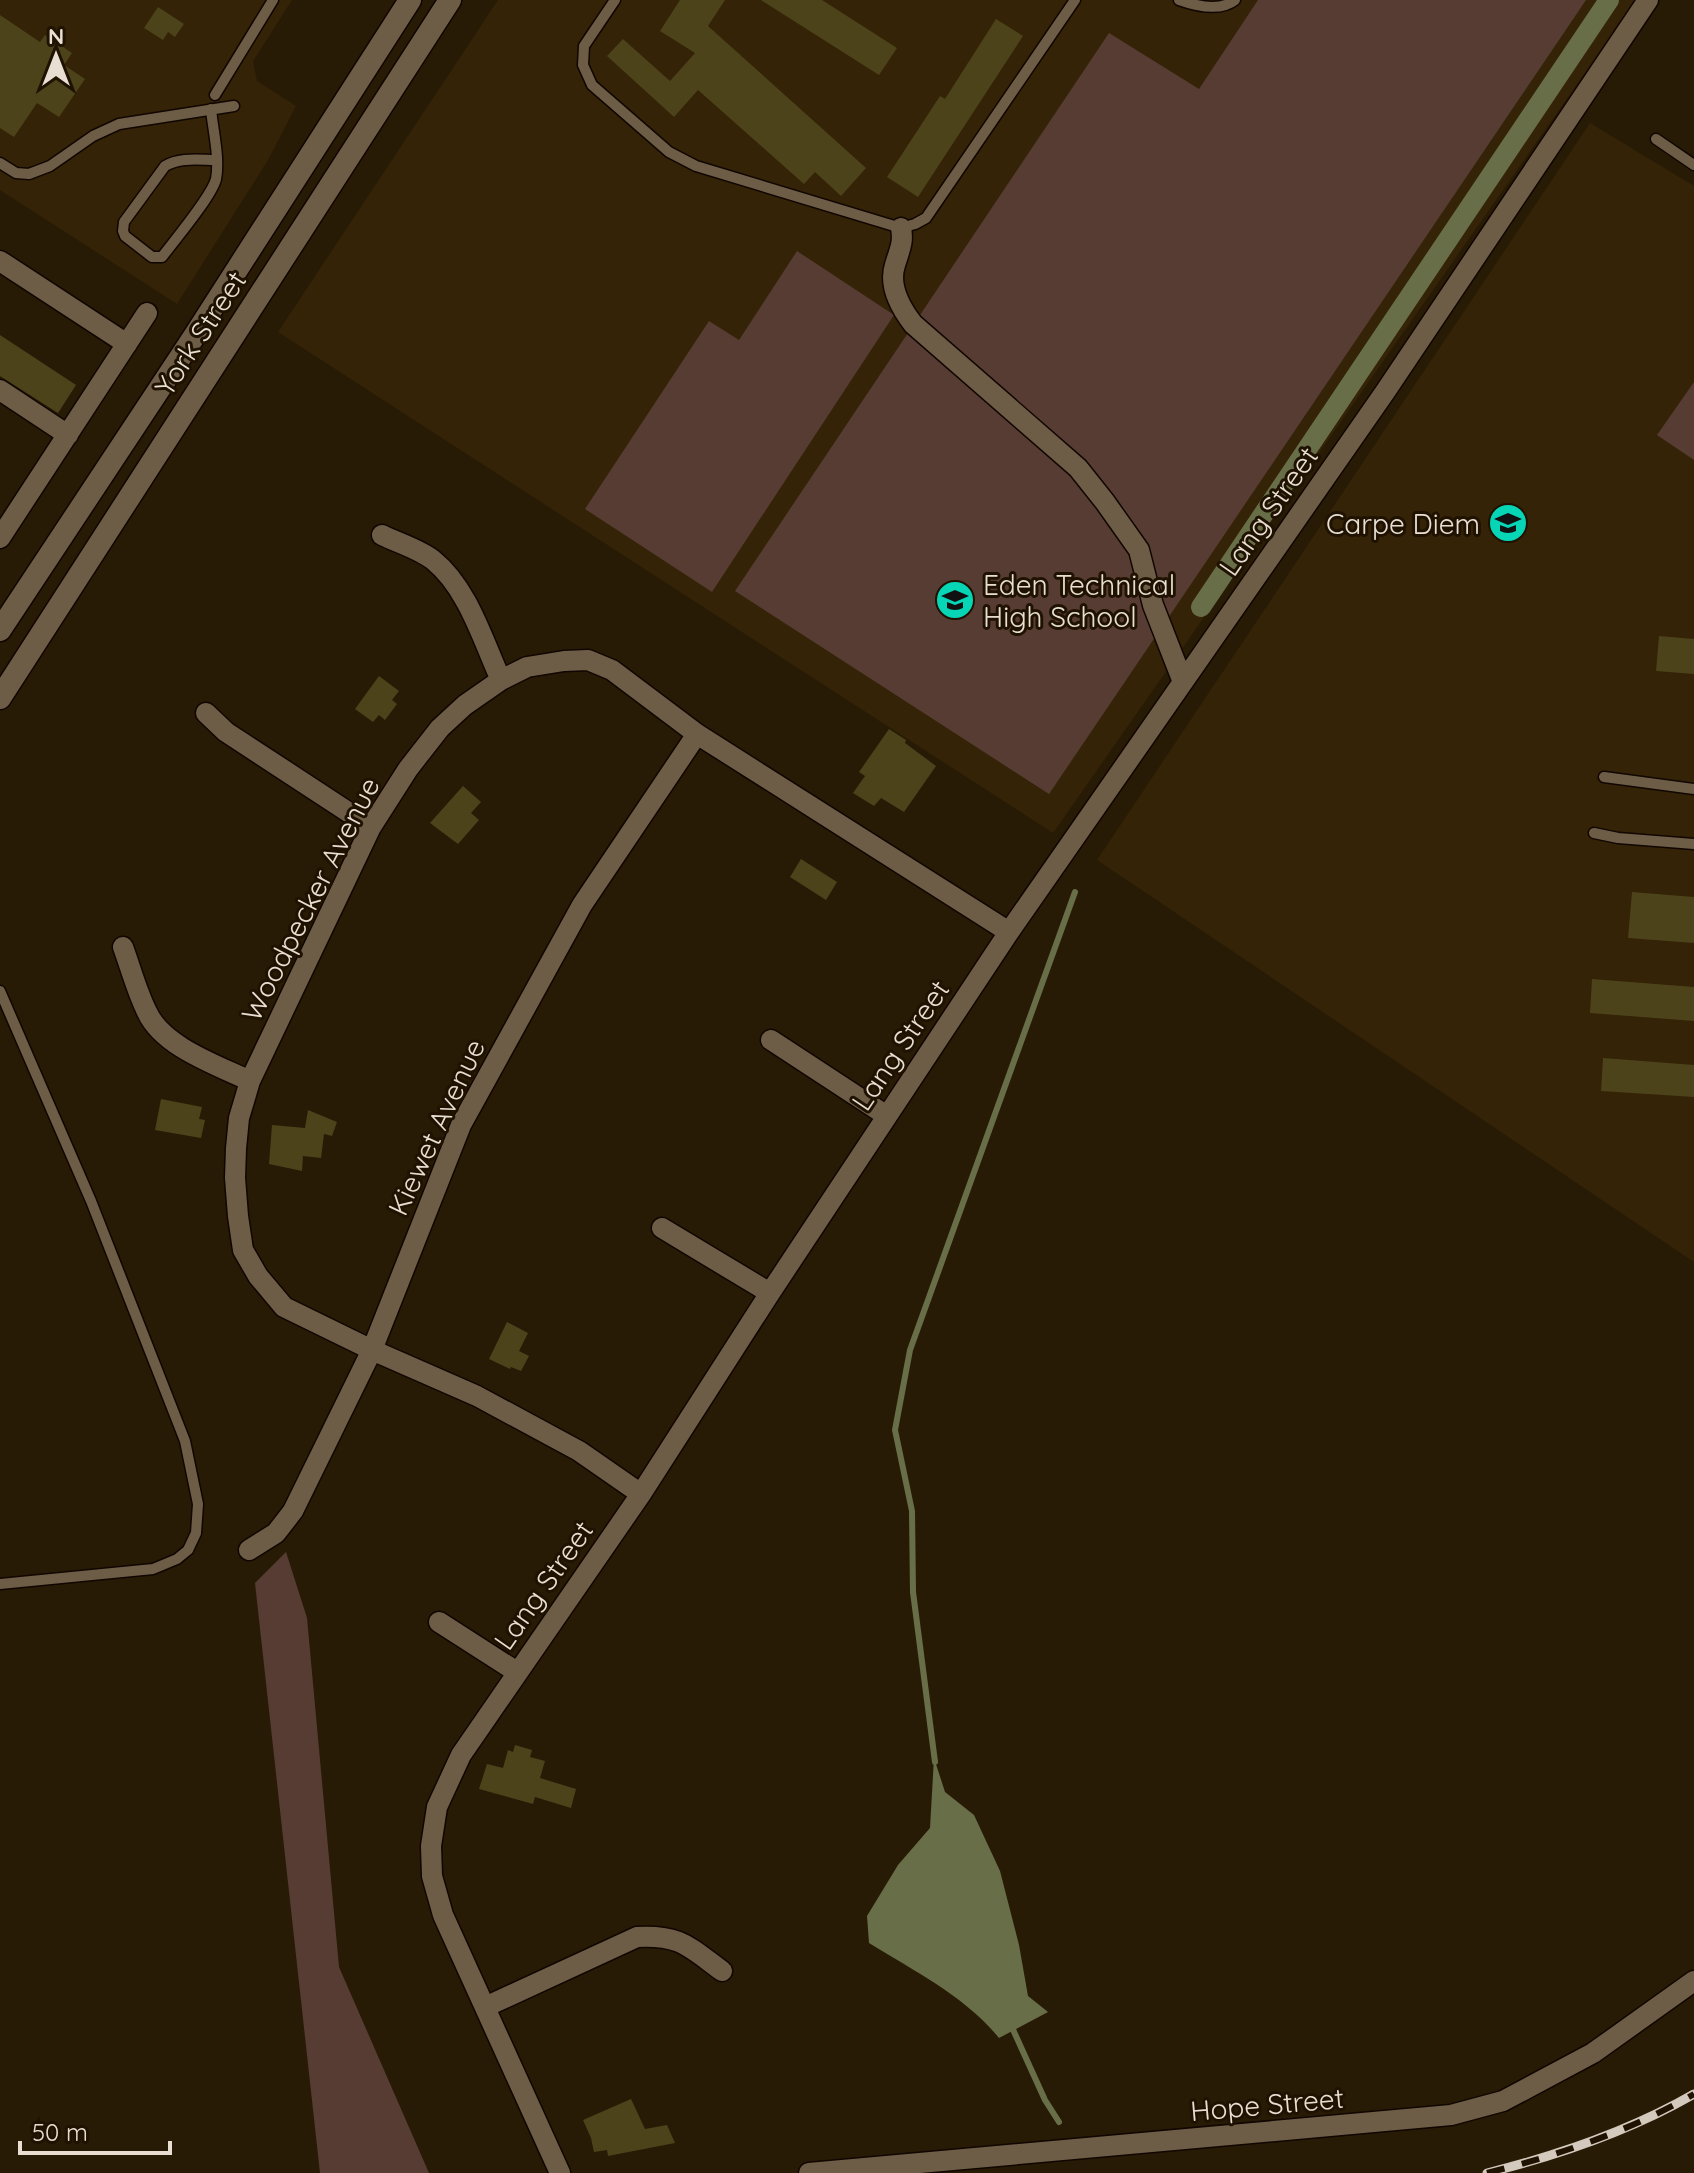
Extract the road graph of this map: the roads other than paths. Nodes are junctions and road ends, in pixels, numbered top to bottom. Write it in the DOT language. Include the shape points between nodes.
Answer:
graph roads {
  1 [pos="273,0"];
  2 [pos="410,0"];
  3 [pos="450,0"];
  4 [pos="615,0"];
  5 [pos="1075,0"];
  6 [pos="1179,0"];
  7 [pos="1235,0"];
  8 [pos="1648,0"];
  9 [pos="215,95"];
  10 [pos="234,106"];
  11 [pos="211,109"];
  12 [pos="1656,139"];
  13 [pos="216,160"];
  14 [pos="0,163"];
  15 [pos="1694,165"];
  16 [pos="901,228"];
  17 [pos="0,261"];
  18 [pos="147,313"];
  19 [pos="127,344"];
  20 [pos="0,390"];
  21 [pos="68,435"];
  22 [pos="2,529"];
  23 [pos="382,535"];
  24 [pos="0,630"];
  25 [pos="501,680"];
  26 [pos="1183,682"];
  27 [pos="0,698"];
  28 [pos="206,713"];
  29 [pos="697,734"];
  30 [pos="1604,777"];
  31 [pos="1694,789"];
  32 [pos="371,827"];
  33 [pos="1594,833"];
  34 [pos="1694,844"];
  35 [pos="1009,932"];
  36 [pos="123,947"];
  37 [pos="0,991"];
  38 [pos="771,1040"];
  39 [pos="250,1081"];
  40 [pos="887,1116"];
  41 [pos="662,1228"];
  42 [pos="770,1293"];
  43 [pos="372,1350"];
  44 [pos="641,1494"];
  45 [pos="249,1550"];
  46 [pos="0,1584"];
  47 [pos="439,1622"];
  48 [pos="517,1672"];
  49 [pos="722,1971"];
  50 [pos="1694,1981"];
  51 [pos="485,2007"];
  52 [pos="560,2173"];
  53 [pos="809,2173"];
  1 -- 9 [label="lane"];
  2 -- 24 [label="main road, York Street"];
  3 -- 27 [label="main road, York Street"];
  4 -- 16 [label="lane" via="584,46 583,65 592,85 669,152 696,166"];
  5 -- 16 [label="lane" via="926,218"];
  6 -- 7 [label="lane" via="1197,7"];
  8 -- 26 [label="street, Lang Street"];
  10 -- 11 [label="lane"];
  11 -- 13 [label="lane"];
  11 -- 14 [label="lane" via="119,124 29,174"];
  12 -- 15 [label="lane"];
  13 -- 13 [label="lane" via="212,189 162,257 152,257 123,234 124,222 168,164"];
  16 -- 26 [label="street" via="892,282 903,311 1078,468 1105,502 1139,550 1153,605"];
  17 -- 19 [label="street"];
  18 -- 19 [label="street"];
  19 -- 21 [label="street"];
  20 -- 21 [label="street"];
  21 -- 22 [label="street"];
  23 -- 25 [label="street" via="431,558 445,571"];
  25 -- 29 [label="street, Woodpecker Avenue" via="527,667 588,660 612,670"];
  25 -- 32 [label="street, Woodpecker Avenue" via="440,728"];
  26 -- 35 [label="street, Lang Street"];
  28 -- 32 [label="street" via="226,732"];
  29 -- 35 [label="street, Woodpecker Avenue"];
  29 -- 43 [label="street, Kiewet Avenue" via="582,905 461,1125"];
  30 -- 31 [label="lane"];
  32 -- 39 [label="street, Woodpecker Avenue"];
  33 -- 34 [label="lane"];
  35 -- 40 [label="street, Lang Street"];
  36 -- 39 [label="street" via="148,1015 160,1031"];
  37 -- 46 [label="lane" via="91,1201 185,1441 198,1504 196,1533 188,1550 153,1569"];
  38 -- 40 [label="street"];
  39 -- 43 [label="street, Woodpecker Avenue" via="236,1148 243,1250 284,1307"];
  40 -- 42 [label="street, Lang Street"];
  41 -- 42 [label="street"];
  42 -- 44 [label="street, Lang Street"];
  43 -- 44 [label="street, Woodpecker Avenue" via="477,1396 579,1451"];
  43 -- 45 [label="street, Kiewet Avenue" via="293,1511 276,1533"];
  44 -- 48 [label="street, Lang Street"];
  47 -- 48 [label="street"];
  48 -- 51 [label="street, Lang Street" via="461,1755 437,1807 431,1846 432,1876 443,1915"];
  49 -- 51 [label="street" via="684,1943 662,1935 637,1937"];
  50 -- 53 [label="street, Hope Street" via="1593,2053 1503,2101 1451,2115"];
  51 -- 52 [label="street, Lang Street"];
}
